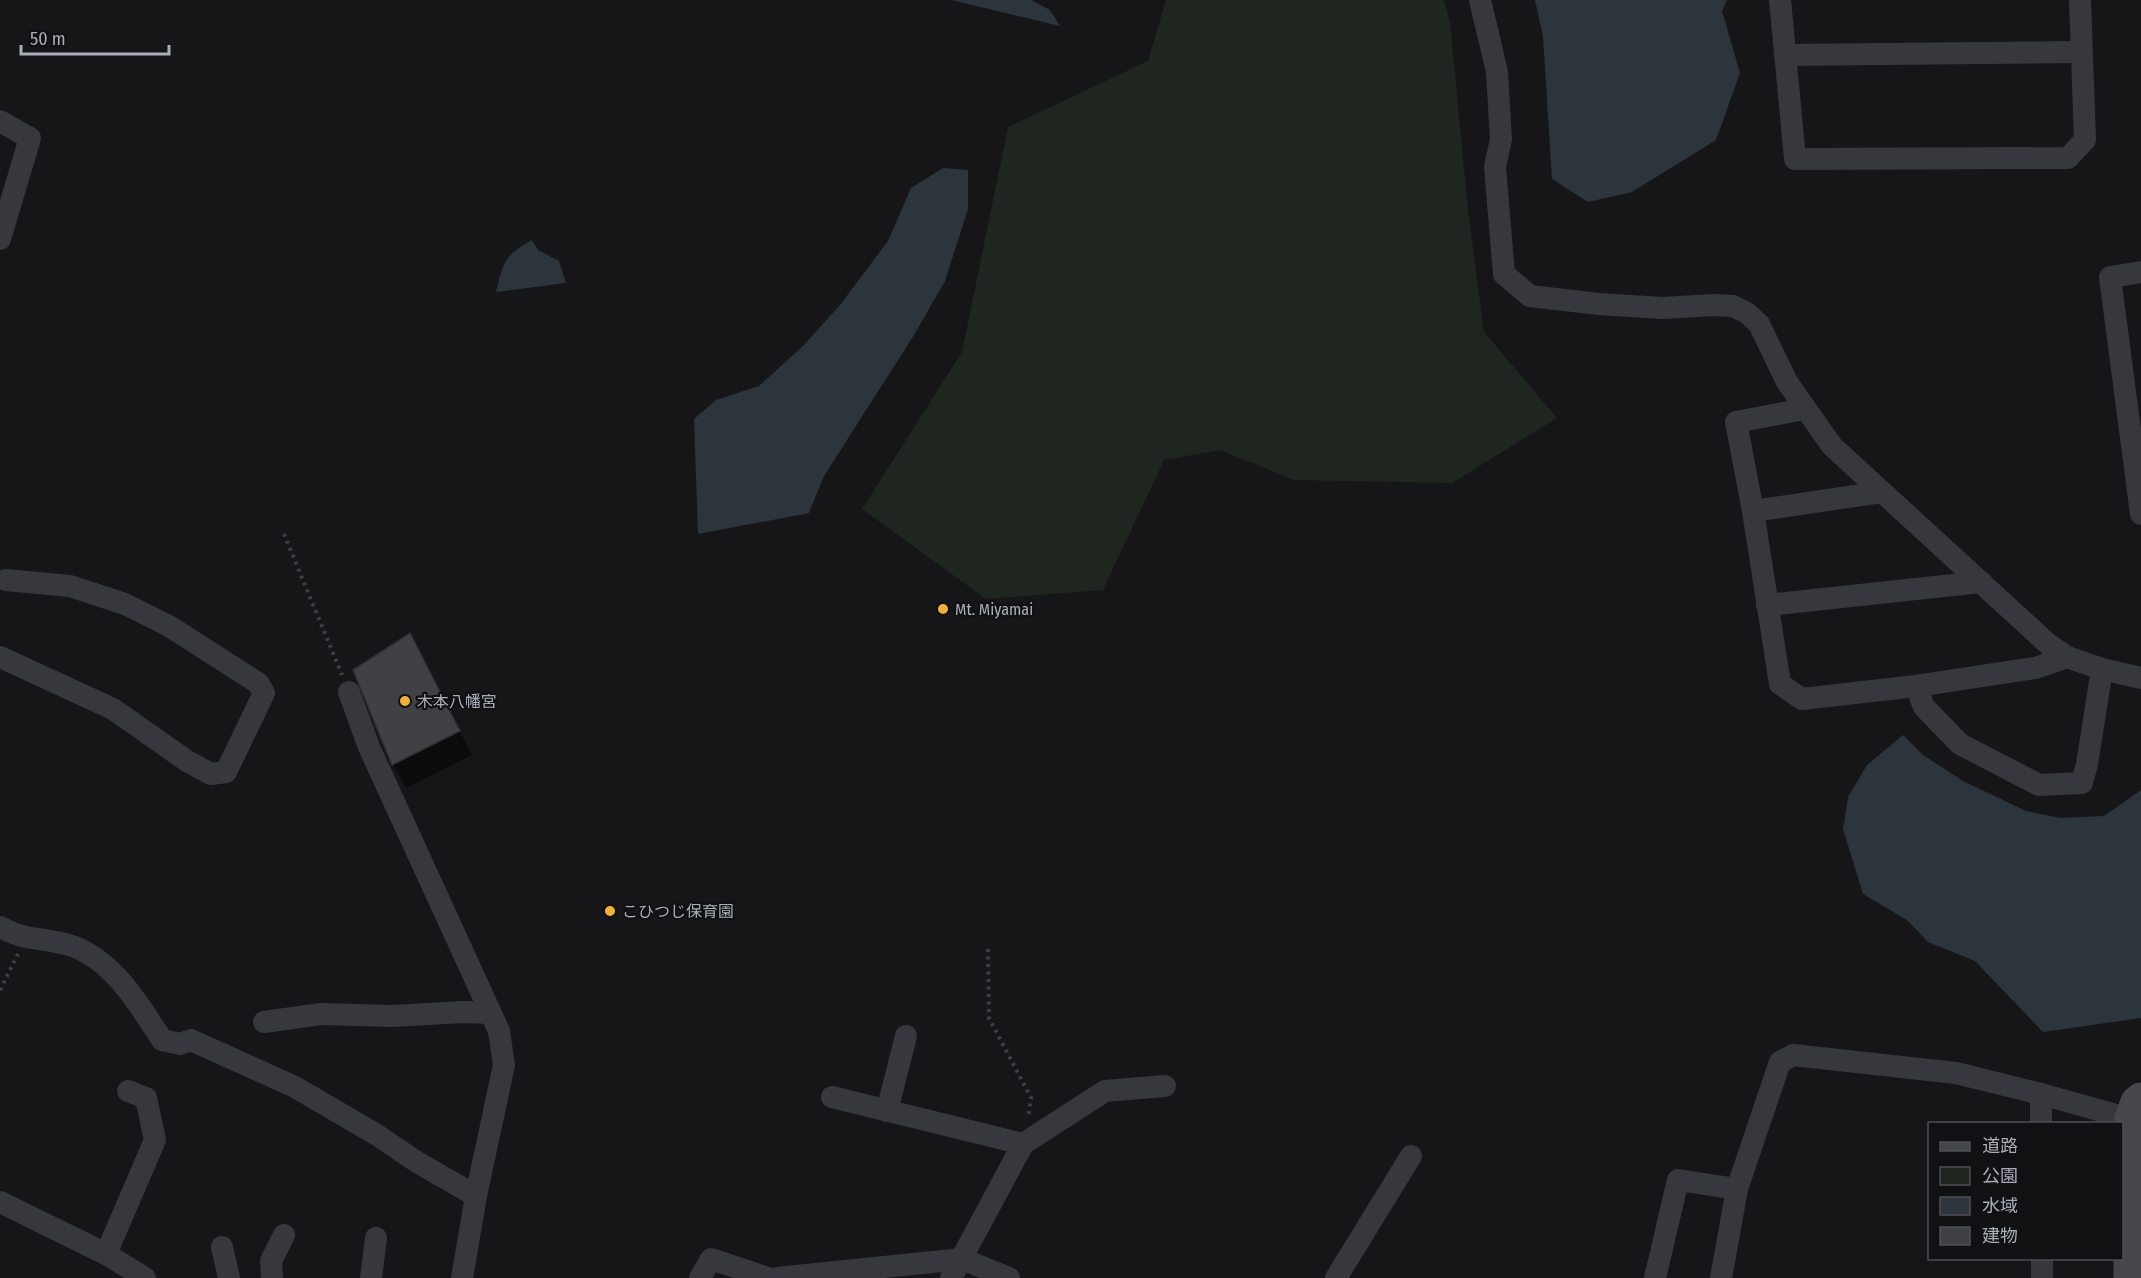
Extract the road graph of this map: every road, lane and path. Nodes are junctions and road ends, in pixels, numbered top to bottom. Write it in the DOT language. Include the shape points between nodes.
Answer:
graph roads {
  1 [pos="1480,0"];
  2 [pos="1780,0"];
  3 [pos="2080,0"];
  4 [pos="2081,52"];
  5 [pos="1785,55"];
  6 [pos="0,121"];
  7 [pos="0,239"];
  8 [pos="2141,272"];
  9 [pos="2131,368"];
  10 [pos="1804,409"];
  11 [pos="2137,457"];
  12 [pos="1882,492"];
  13 [pos="1753,511"];
  14 [pos="2141,514"];
  15 [pos="284,534"];
  16 [pos="1981,582"];
  17 [pos="2,583"];
  18 [pos="1767,604"];
  19 [pos="0,657"];
  20 [pos="2067,657"];
  21 [pos="2102,669"];
  22 [pos="2141,678"];
  23 [pos="1916,686"];
  24 [pos="349,692"];
  25 [pos="0,927"];
  26 [pos="24,936"];
  27 [pos="988,949"];
  28 [pos="0,990"];
  29 [pos="490,1013"];
  30 [pos="264,1022"];
  31 [pos="906,1036"];
  32 [pos="1165,1086"];
  33 [pos="128,1090"];
  34 [pos="2041,1094"];
  35 [pos="832,1098"];
  36 [pos="887,1111"];
  37 [pos="2138,1114"];
  38 [pos="2041,1122"];
  39 [pos="1023,1144"];
  40 [pos="1411,1156"];
  41 [pos="1737,1189"];
  42 [pos="476,1196"];
  43 [pos="0,1202"];
  44 [pos="284,1235"];
  45 [pos="376,1238"];
  46 [pos="222,1247"];
  47 [pos="106,1254"];
  48 [pos="2042,1260"];
  49 [pos="957,1268"];
  50 [pos="146,1278"];
  51 [pos="229,1278"];
  52 [pos="273,1278"];
  53 [pos="371,1278"];
  54 [pos="462,1278"];
  55 [pos="700,1278"];
  56 [pos="768,1278"];
  57 [pos="777,1278"];
  58 [pos="1009,1278"];
  59 [pos="1336,1278"];
  60 [pos="1655,1278"];
  61 [pos="1721,1278"];
  62 [pos="2042,1278"];
  63 [pos="2130,1278"];
  1 -- 10 [label="street" via="1497,72 1501,139 1496,167 1504,274 1530,296 1663,308 1733,306 1759,324"];
  2 -- 5 [label="street"];
  3 -- 4 [label="street"];
  4 -- 5 [label="street"];
  4 -- 5 [label="street" via="2085,141 2068,158 1795,159"];
  6 -- 7 [label="street" via="30,138"];
  8 -- 9 [label="street" via="2110,277"];
  9 -- 11 [label="street"];
  10 -- 12 [label="street" via="1832,446"];
  10 -- 13 [label="street" via="1736,422"];
  11 -- 14 [label="street"];
  12 -- 13 [label="street"];
  12 -- 16 [label="street"];
  13 -- 18 [label="street"];
  15 -- 24 [label="path"];
  16 -- 18 [label="street"];
  16 -- 20 [label="street"];
  17 -- 19 [label="street" via="70,586 125,604 169,626 258,683 264,693 226,772 211,774 113,709"];
  18 -- 23 [label="street" via="1780,684 1802,699"];
  20 -- 21 [label="street"];
  20 -- 23 [label="street" via="2035,668"];
  21 -- 22 [label="street"];
  21 -- 23 [label="street" via="2082,783 2039,785 1960,744 1924,707"];
  24 -- 29 [label="street" via="369,747"];
  25 -- 26 [label="street"];
  26 -- 28 [label="path"];
  26 -- 42 [label="street" via="55,941 100,961 162,1040 180,1044 190,1040 295,1087"];
  27 -- 39 [label="path" via="989,1018 1031,1098"];
  29 -- 30 [label="street" via="321,1014"];
  29 -- 42 [label="street" via="499,1031 504,1065"];
  31 -- 36 [label="street"];
  32 -- 39 [label="street" via="1105,1091"];
  33 -- 47 [label="street" via="146,1098 155,1140"];
  34 -- 37 [label="street"];
  34 -- 38 [label="street"];
  34 -- 41 [label="street" via="1956,1073 1793,1055 1780,1062"];
  35 -- 36 [label="street"];
  36 -- 39 [label="street"];
  37 -- 63 [label="street"];
  39 -- 49 [label="street"];
  40 -- 59 [label="street"];
  41 -- 60 [label="street" via="1678,1180"];
  41 -- 61 [label="street"];
  42 -- 54 [label="street"];
  43 -- 47 [label="street"];
  44 -- 52 [label="street" via="271,1261"];
  45 -- 53 [label="street"];
  46 -- 51 [label="street"];
  47 -- 50 [label="street"];
  48 -- 62 [label="street"];
  49 -- 57 [label="street"];
  49 -- 58 [label="street"];
  55 -- 56 [label="street" via="711,1259"];
}
